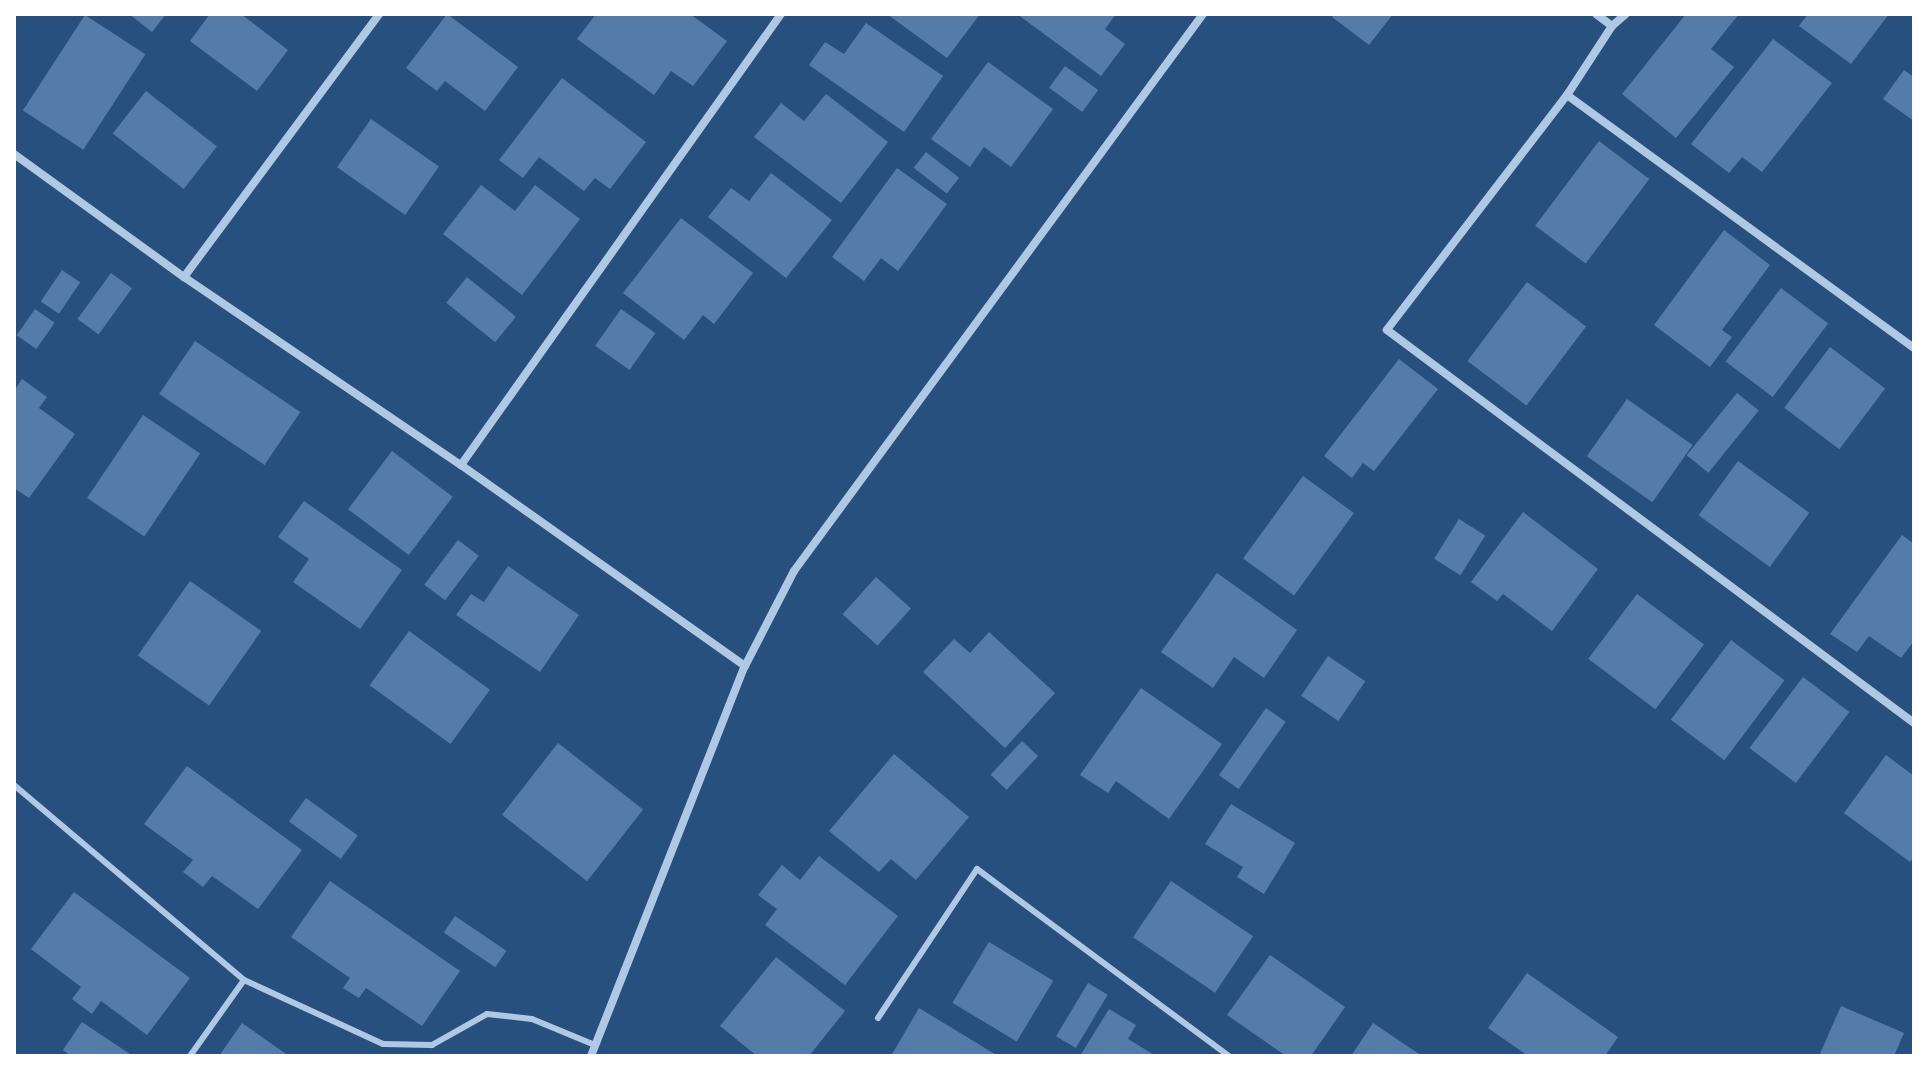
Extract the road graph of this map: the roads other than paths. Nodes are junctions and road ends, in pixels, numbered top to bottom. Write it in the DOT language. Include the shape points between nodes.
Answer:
graph roads {
  1 [pos="379,14"];
  2 [pos="781,14"];
  3 [pos="1203,14"];
  4 [pos="1596,14"];
  5 [pos="1626,14"];
  6 [pos="1612,26"];
  7 [pos="1567,95"];
  8 [pos="14,154"];
  9 [pos="184,277"];
  10 [pos="1914,348"];
  11 [pos="461,465"];
  12 [pos="745,666"];
  13 [pos="1914,723"];
  14 [pos="14,785"];
  15 [pos="244,980"];
  16 [pos="878,1018"];
  17 [pos="595,1045"];
  18 [pos="190,1056"];
  19 [pos="591,1056"];
  20 [pos="1229,1056"];
  1 -- 9 [label="street"];
  2 -- 11 [label="street"];
  3 -- 12 [label="street" via="794,571"];
  4 -- 6 [label="street"];
  5 -- 6 [label="street"];
  6 -- 7 [label="street"];
  7 -- 10 [label="street"];
  7 -- 13 [label="street" via="1387,330"];
  8 -- 9 [label="street"];
  9 -- 11 [label="street"];
  11 -- 12 [label="street"];
  12 -- 17 [label="street"];
  14 -- 15 [label="lane"];
  15 -- 17 [label="lane" via="383,1044 432,1045 487,1014 532,1019"];
  15 -- 18 [label="lane"];
  16 -- 20 [label="lane" via="977,869"];
  17 -- 19 [label="street"];
}
